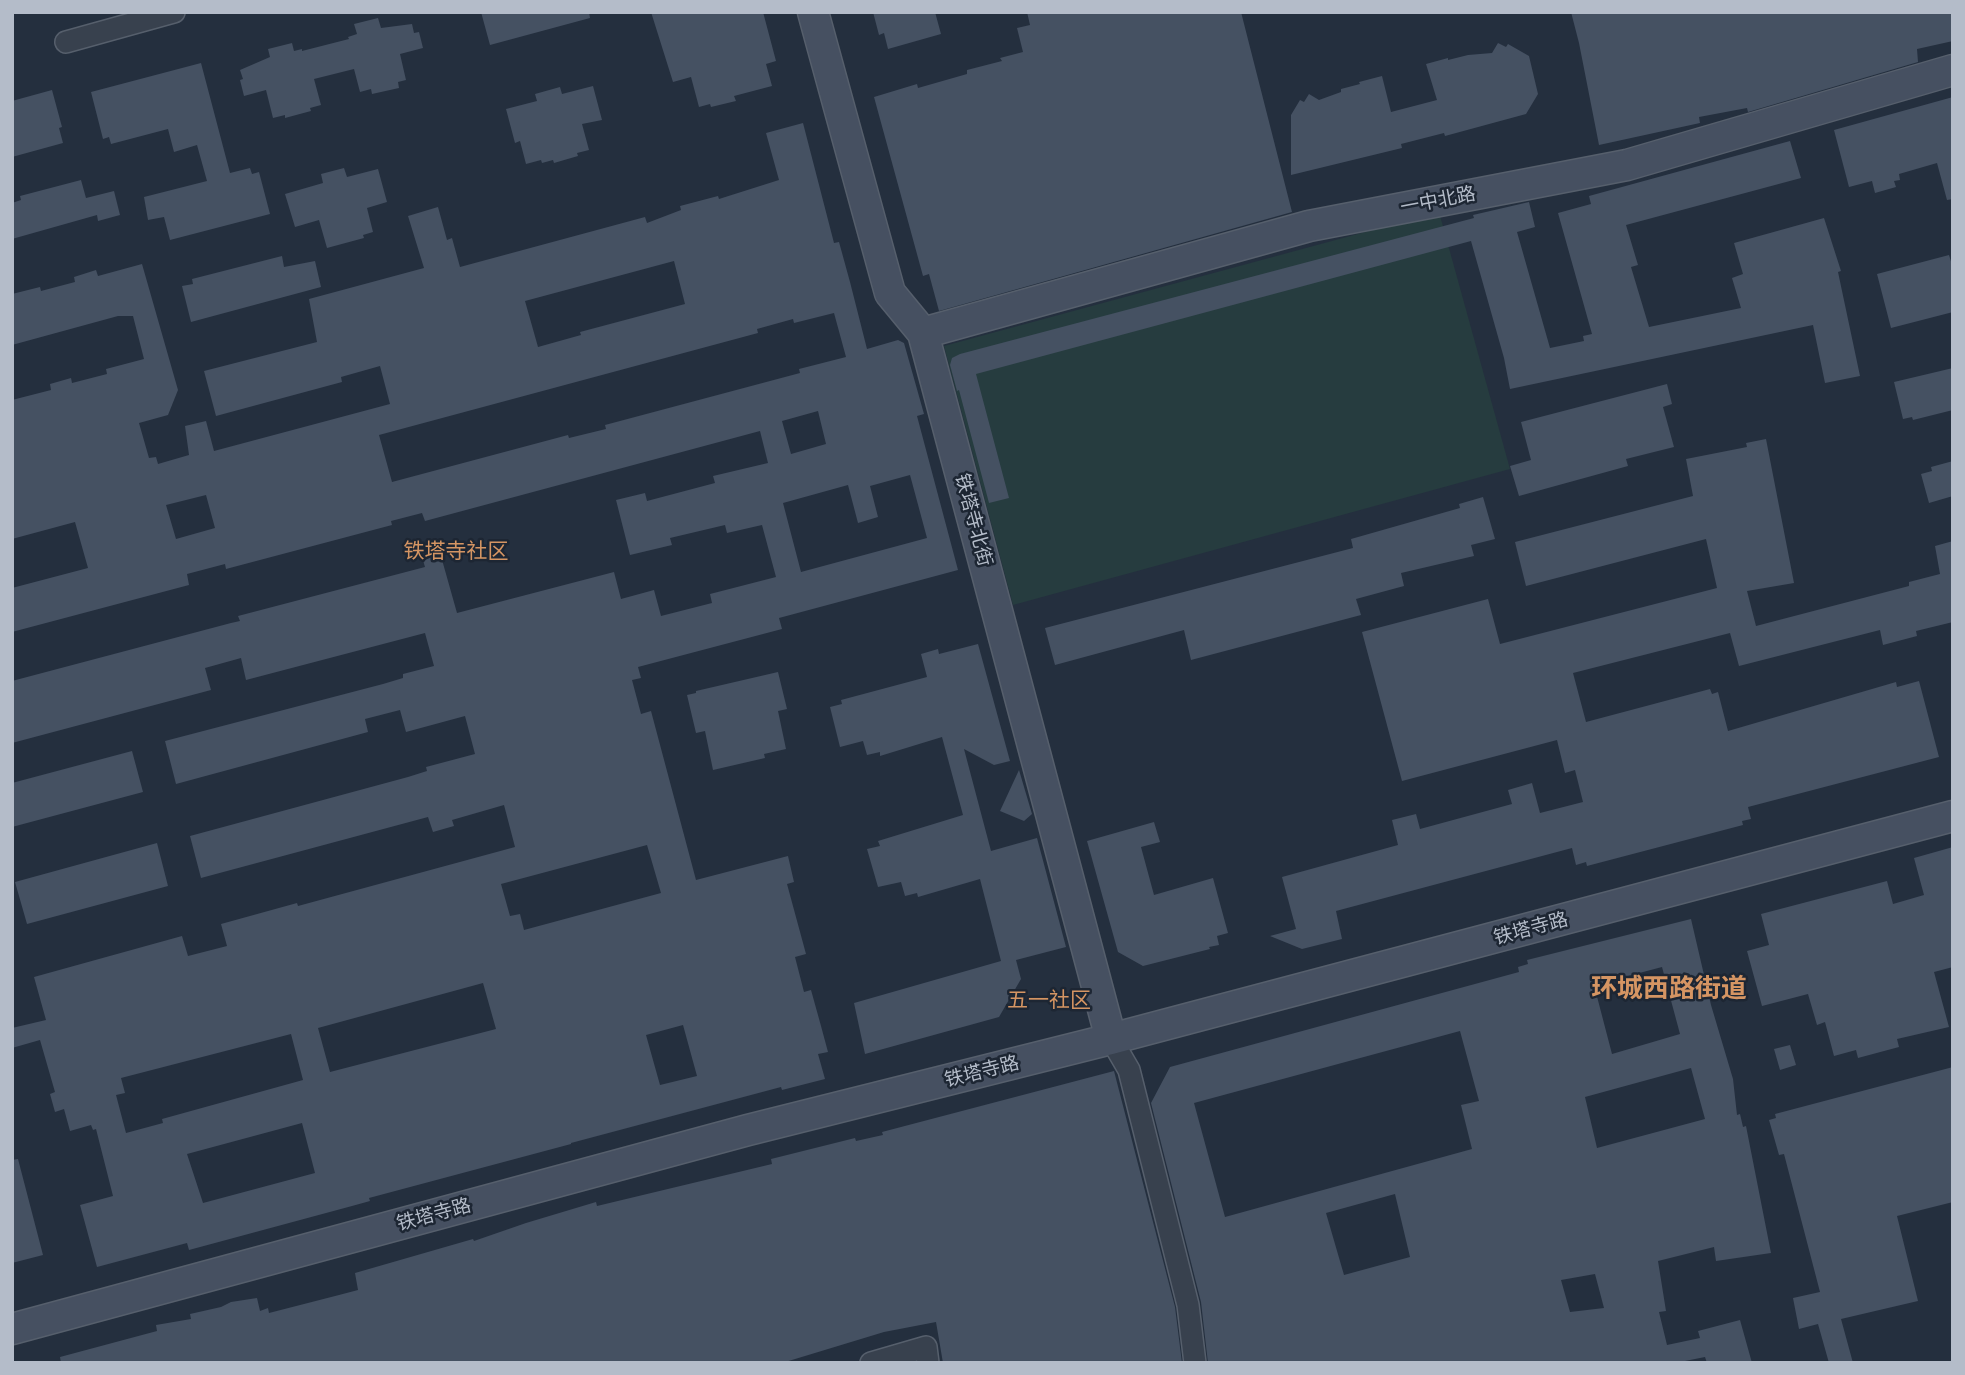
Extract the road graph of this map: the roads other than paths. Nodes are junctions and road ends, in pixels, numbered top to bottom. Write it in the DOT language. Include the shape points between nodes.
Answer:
graph roads {
  1 [pos="174,12"];
  2 [pos="813,12"];
  3 [pos="66,42"];
  4 [pos="1953,70"];
  5 [pos="923,333"];
  6 [pos="1953,816"];
  7 [pos="1111,1039"];
  8 [pos="12,1329"];
  9 [pos="871,1363"];
  10 [pos="928,1363"];
  11 [pos="1195,1363"];
  1 -- 3 [label="street"];
  2 -- 5 [label="street, 铁塔寺北街" via="890,293"];
  4 -- 5 [label="street, 一中北路" via="1627,165 1310,226"];
  5 -- 7 [label="street, 铁塔寺北街"];
  6 -- 7 [label="street, 铁塔寺路"];
  7 -- 8 [label="street, 铁塔寺路" via="735,1133"];
  7 -- 11 [label="street" via="1129,1070 1188,1305"];
  9 -- 10 [label="street" via="926,1347"];
}
